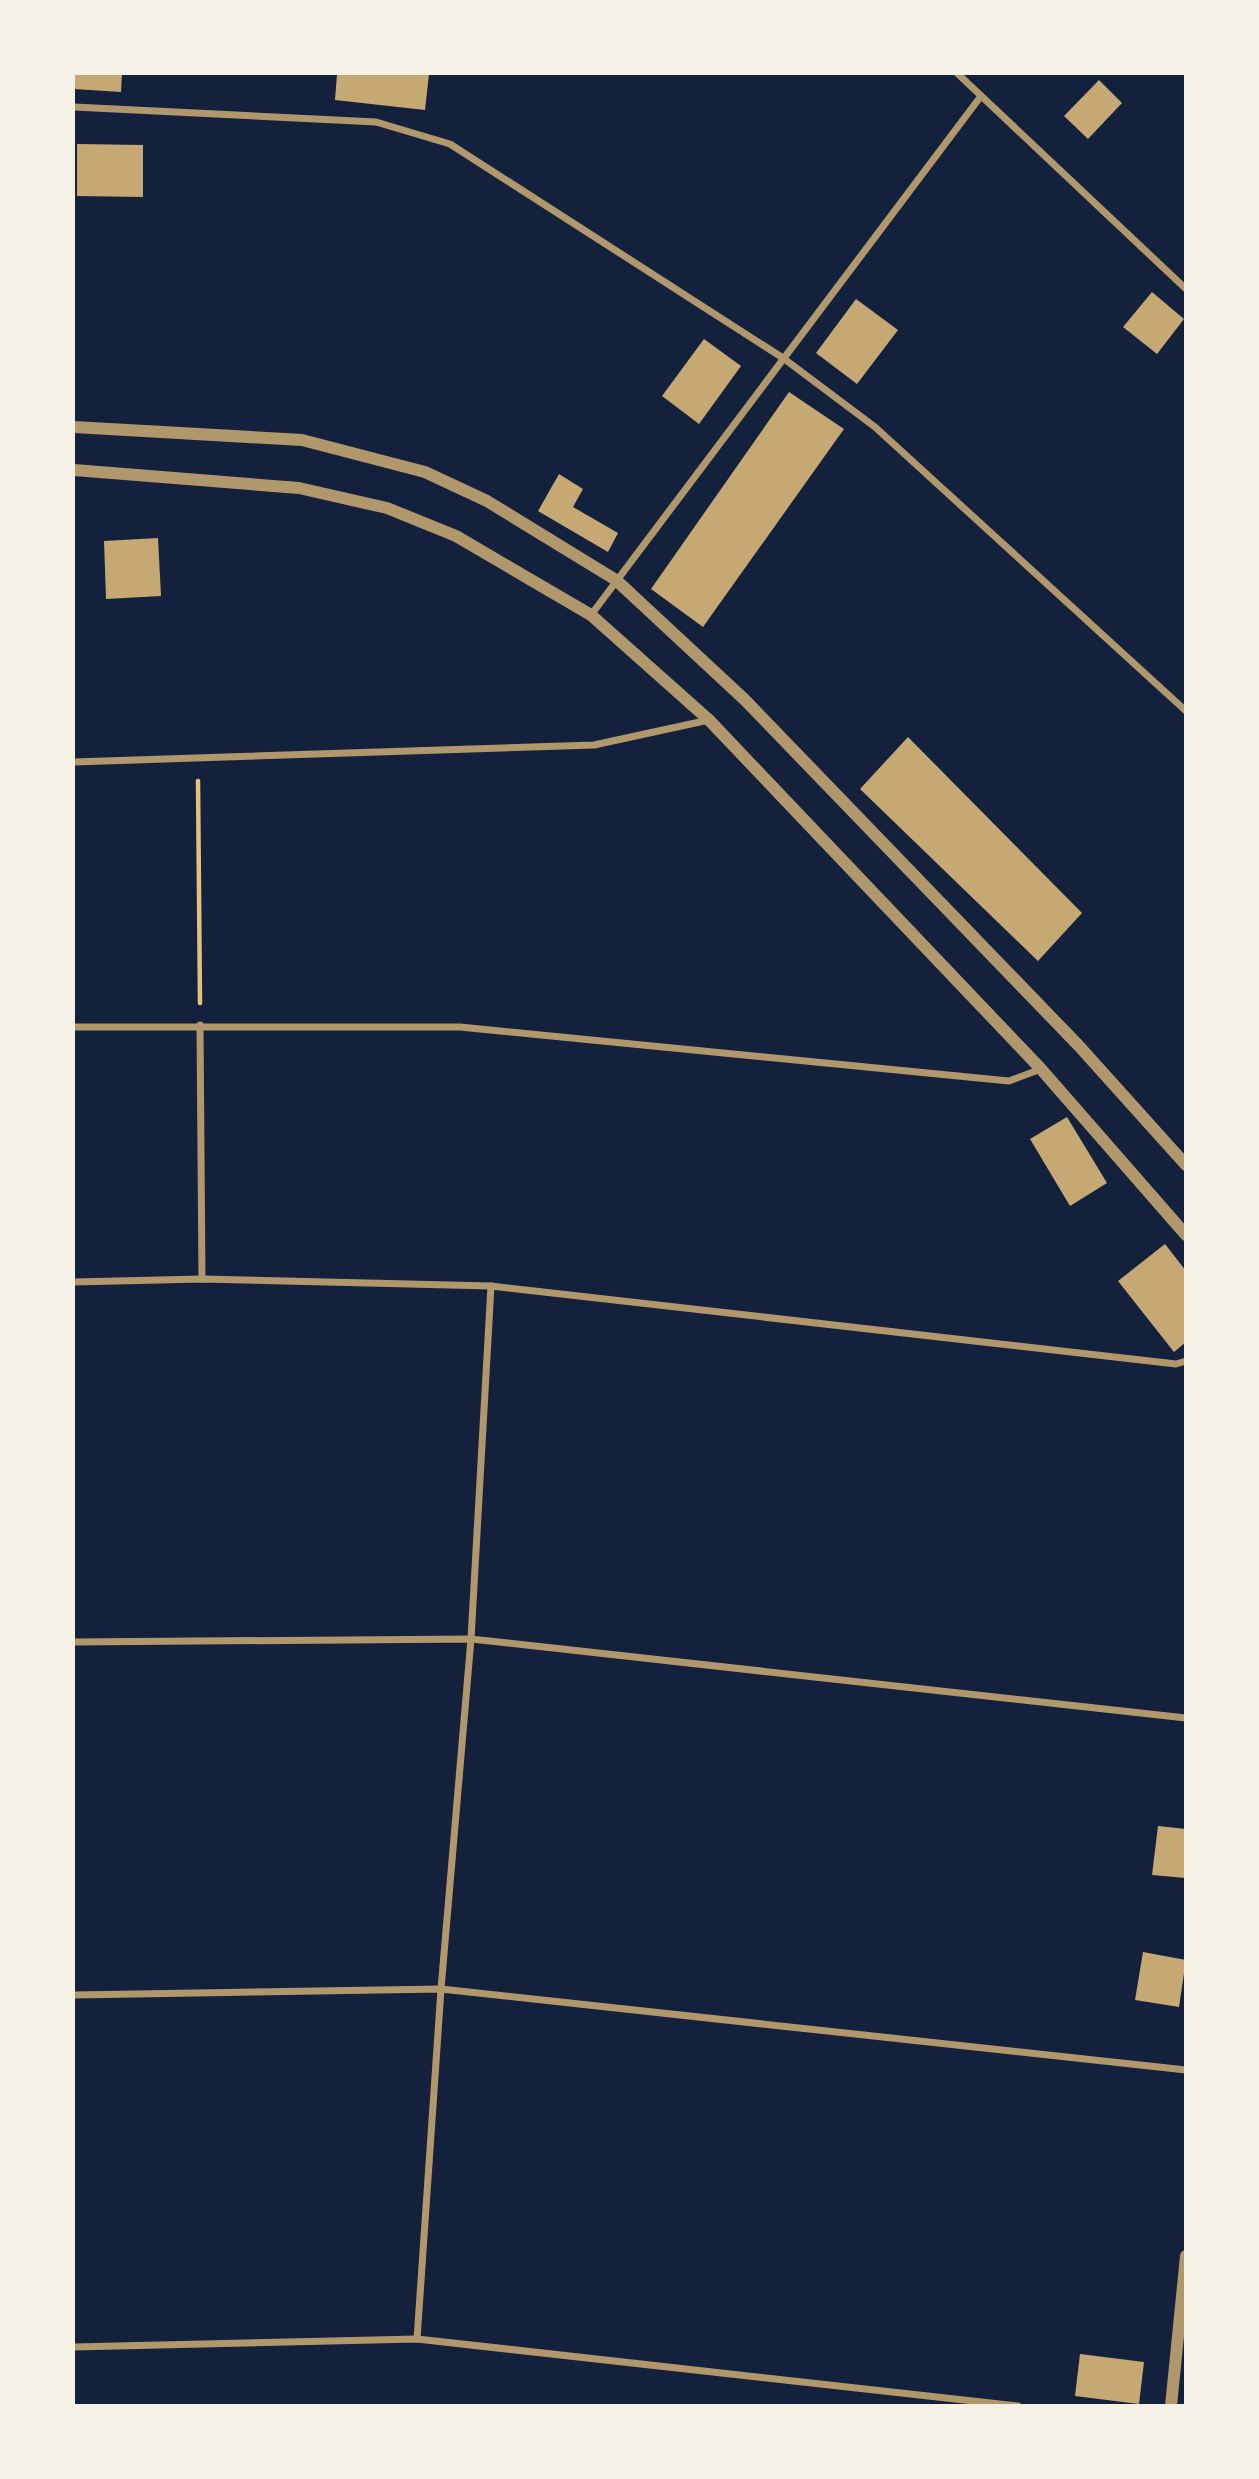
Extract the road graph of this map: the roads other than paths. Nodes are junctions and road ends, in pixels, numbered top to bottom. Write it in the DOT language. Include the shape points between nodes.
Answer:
graph roads {
  1 [pos="958,74"];
  2 [pos="981,96"];
  3 [pos="74,107"];
  4 [pos="1185,289"];
  5 [pos="783,358"];
  6 [pos="74,427"];
  7 [pos="74,470"];
  8 [pos="615,580"];
  9 [pos="591,615"];
  10 [pos="1185,711"];
  11 [pos="709,720"];
  12 [pos="74,762"];
  13 [pos="200,1025"];
  14 [pos="74,1027"];
  15 [pos="1041,1069"];
  16 [pos="1185,1165"];
  17 [pos="1185,1235"];
  18 [pos="202,1279"];
  19 [pos="74,1282"];
  20 [pos="491,1286"];
  21 [pos="1185,1361"];
  22 [pos="471,1639"];
  23 [pos="74,1642"];
  24 [pos="1185,1718"];
  25 [pos="441,1989"];
  26 [pos="74,1995"];
  27 [pos="1185,2070"];
  28 [pos="1185,2256"];
  29 [pos="417,2339"];
  30 [pos="74,2347"];
  31 [pos="1018,2406"];
  32 [pos="1171,2406"];
  1 -- 2 [label="street"];
  2 -- 4 [label="street"];
  2 -- 5 [label="street"];
  3 -- 5 [label="street" via="376,122 450,144"];
  5 -- 8 [label="street"];
  5 -- 10 [label="street" via="875,427"];
  6 -- 8 [label="street" via="302,440 425,472 487,501"];
  7 -- 9 [label="street" via="299,488 387,508 456,536"];
  8 -- 9 [label="street"];
  8 -- 16 [label="street" via="745,700 1079,1046"];
  9 -- 11 [label="street"];
  11 -- 12 [label="street" via="594,745"];
  11 -- 15 [label="street"];
  13 -- 14 [label="street"];
  13 -- 15 [label="street" via="460,1027 1009,1082"];
  13 -- 18 [label="street"];
  15 -- 17 [label="street"];
  18 -- 19 [label="street"];
  18 -- 20 [label="street"];
  20 -- 21 [label="street" via="1176,1364"];
  20 -- 22 [label="street"];
  22 -- 23 [label="street"];
  22 -- 24 [label="street"];
  22 -- 25 [label="street"];
  25 -- 26 [label="street"];
  25 -- 27 [label="street"];
  25 -- 29 [label="street"];
  28 -- 32 [label="street"];
  29 -- 30 [label="street"];
  29 -- 31 [label="street"];
}
